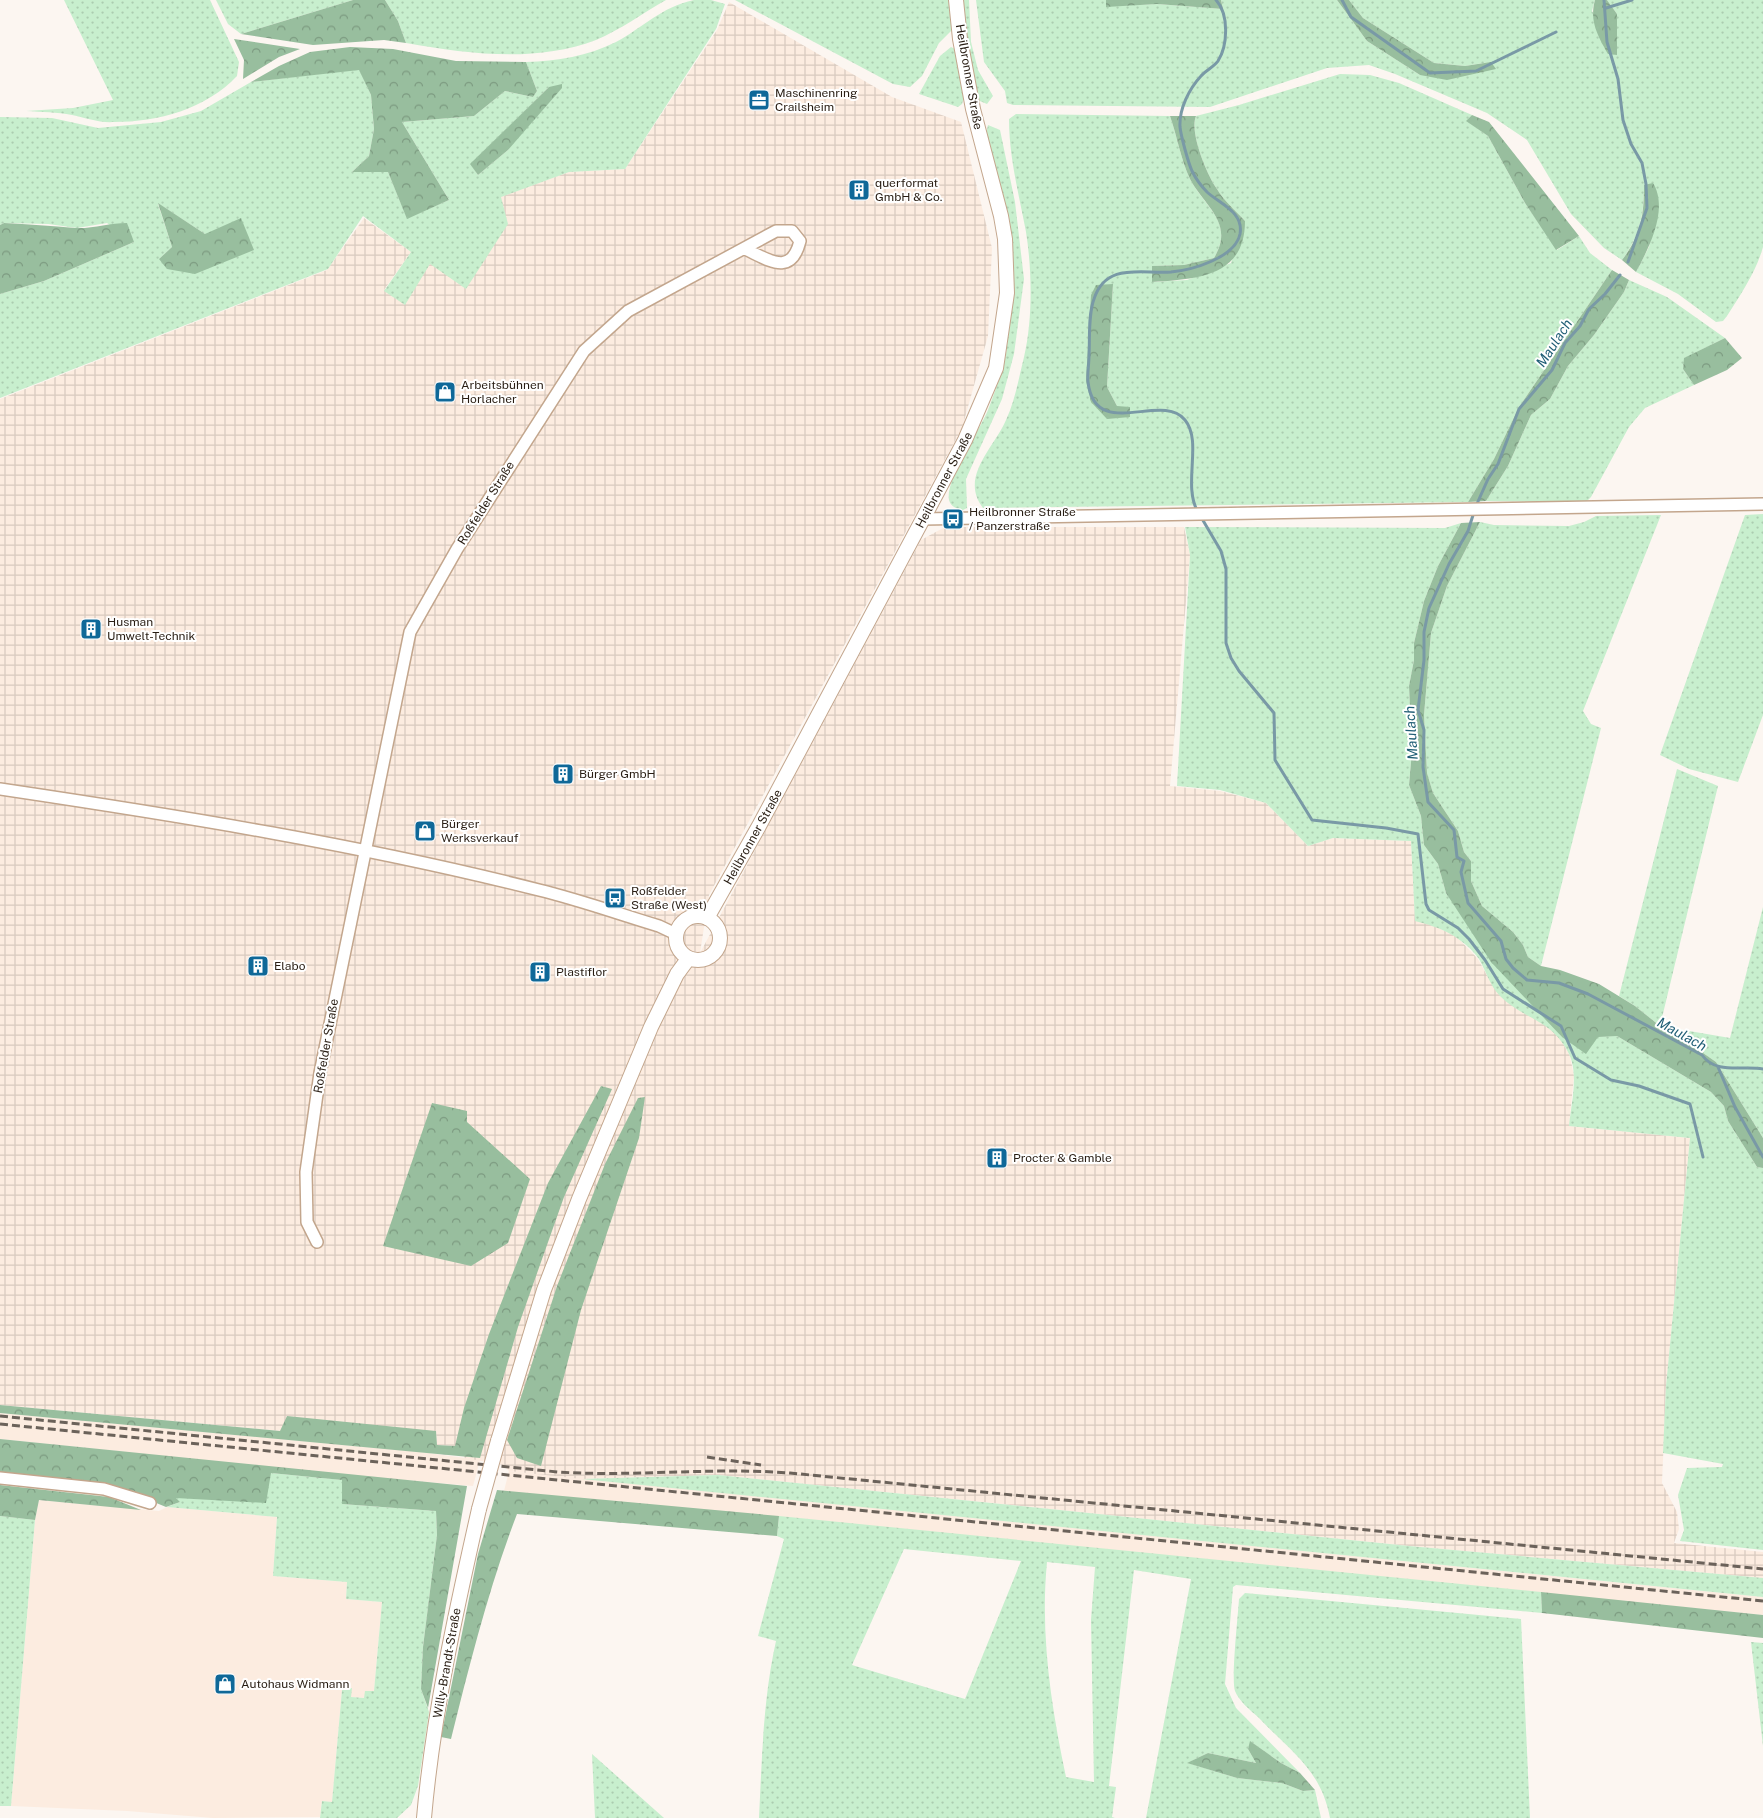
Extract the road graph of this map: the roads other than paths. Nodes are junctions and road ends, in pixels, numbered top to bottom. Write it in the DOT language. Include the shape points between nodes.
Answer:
graph roads {
  1 [pos="956,0"];
  2 [pos="745,249"];
  3 [pos="1763,504"];
  4 [pos="923,519"];
  5 [pos="0,789"];
  6 [pos="364,850"];
  7 [pos="707,918"];
  8 [pos="676,934"];
  9 [pos="688,959"];
  10 [pos="317,1242"];
  11 [pos="0,1478"];
  12 [pos="150,1503"];
  13 [pos="424,1818"];
  1 -- 4 [label="main road, Heilbronner Straße" via="972,109 1005,239 1006,293 996,368 976,419"];
  2 -- 6 [label="street, Roßfelder Straße" via="628,311 612,324 584,351 519,450 410,632"];
  3 -- 4 [label="street"];
  4 -- 7 [label="main road, Heilbronner Straße" via="760,826"];
  5 -- 6 [label="street" via="209,821"];
  6 -- 8 [label="street" via="540,890"];
  6 -- 10 [label="street, Roßfelder Straße" via="320,1073 306,1172 307,1222"];
  7 -- 8 [label="main road" via="692,917 684,921"];
  7 -- 9 [label="main road" via="719,933 716,951 703,960"];
  8 -- 9 [label="main road" via="676,944"];
  9 -- 13 [label="main road, Willy-Brandt-Straße, bridge" via="677,974 651,1028 544,1290 480,1509 431,1751"];
  11 -- 12 [label="street" via="104,1490"];
}
